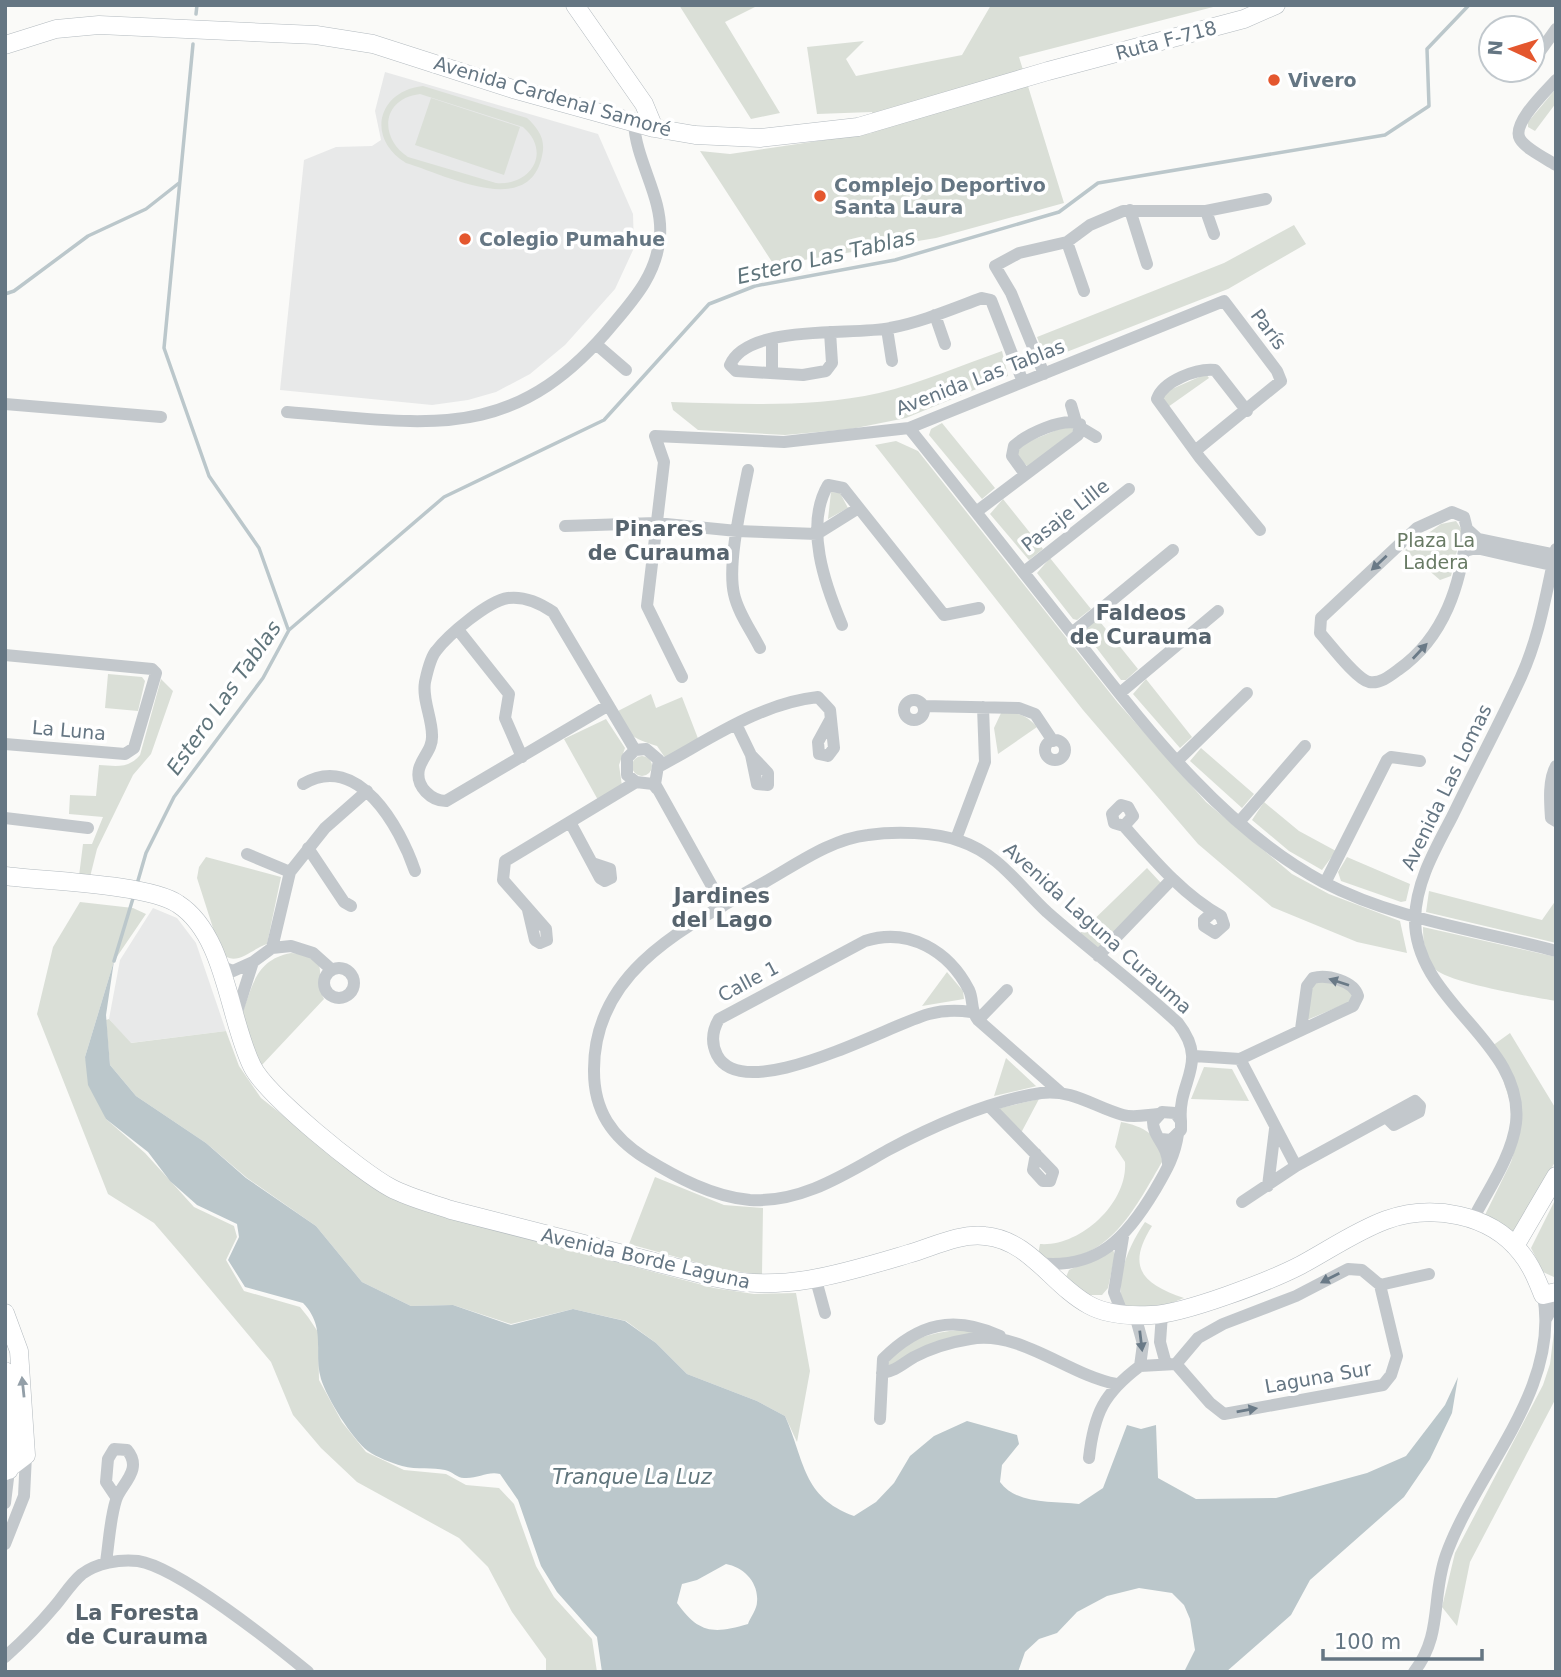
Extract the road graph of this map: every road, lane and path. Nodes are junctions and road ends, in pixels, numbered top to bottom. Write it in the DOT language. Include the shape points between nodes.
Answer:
graph roads {
  1 [pos="575,5"];
  2 [pos="1276,5"];
  3 [pos="5,45"];
  4 [pos="1096,60"];
  5 [pos="1556,80"];
  6 [pos="634,123"];
  7 [pos="654,128"];
  8 [pos="1556,164"];
  9 [pos="1266,199"];
  10 [pos="1130,211"];
  11 [pos="1206,211"];
  12 [pos="1214,233"];
  13 [pos="1067,242"];
  14 [pos="1147,264"];
  15 [pos="1084,291"];
  16 [pos="1224,301"];
  17 [pos="935,315"];
  18 [pos="887,329"];
  19 [pos="830,331"];
  20 [pos="772,340"];
  21 [pos="945,344"];
  22 [pos="597,345"];
  23 [pos="892,361"];
  24 [pos="626,370"];
  25 [pos="772,372"];
  26 [pos="1044,374"];
  27 [pos="1023,382"];
  28 [pos="5,404"];
  29 [pos="1071,405"];
  30 [pos="1247,411"];
  31 [pos="287,412"];
  32 [pos="161,417"];
  33 [pos="1079,425"];
  34 [pos="909,428"];
  35 [pos="680,437"];
  36 [pos="1096,437"];
  37 [pos="1195,451"];
  38 [pos="664,462"];
  39 [pos="748,470"];
  40 [pos="1025,474"];
  41 [pos="1129,489"];
  42 [pos="857,509"];
  43 [pos="975,512"];
  44 [pos="656,523"];
  45 [pos="565,526"];
  46 [pos="1467,529"];
  47 [pos="1260,530"];
  48 [pos="737,531"];
  49 [pos="817,534"];
  50 [pos="1173,550"];
  51 [pos="1506,550"];
  52 [pos="1465,551"];
  53 [pos="1555,558"];
  54 [pos="1024,572"];
  55 [pos="979,608"];
  56 [pos="1218,611"];
  57 [pos="842,625"];
  58 [pos="459,631"];
  59 [pos="1072,633"];
  60 [pos="760,648"];
  61 [pos="5,655"];
  62 [pos="682,677"];
  63 [pos="1247,693"];
  64 [pos="1120,694"];
  65 [pos="607,706"];
  66 [pos="923,706"];
  67 [pos="987,707"];
  68 [pos="830,720"];
  69 [pos="736,724"];
  70 [pos="1053,741"];
  71 [pos="5,744"];
  72 [pos="1305,746"];
  73 [pos="635,750"];
  74 [pos="751,755"];
  75 [pos="522,757"];
  76 [pos="1177,761"];
  77 [pos="1420,761"];
  78 [pos="660,766"];
  79 [pos="1556,766"];
  80 [pos="636,782"];
  81 [pos="303,784"];
  82 [pos="657,789"];
  83 [pos="367,791"];
  84 [pos="5,818"];
  85 [pos="1240,821"];
  86 [pos="1556,821"];
  87 [pos="570,822"];
  88 [pos="1124,826"];
  89 [pos="88,828"];
  90 [pos="956,839"];
  91 [pos="308,848"];
  92 [pos="247,854"];
  93 [pos="592,863"];
  94 [pos="415,871"];
  95 [pos="290,872"];
  96 [pos="5,876"];
  97 [pos="1172,879"];
  98 [pos="1325,883"];
  99 [pos="351,906"];
  100 [pos="723,906"];
  101 [pos="528,910"];
  102 [pos="1212,913"];
  103 [pos="1415,916"];
  104 [pos="272,948"];
  105 [pos="1556,951"];
  106 [pos="1098,956"];
  107 [pos="253,962"];
  108 [pos="332,970"];
  109 [pos="229,983"];
  110 [pos="1007,990"];
  111 [pos="975,1016"];
  112 [pos="1301,1029"];
  113 [pos="1194,1056"];
  114 [pos="1240,1059"];
  115 [pos="1192,1075"];
  116 [pos="1060,1092"];
  117 [pos="989,1106"];
  118 [pos="1159,1117"];
  119 [pos="1387,1118"];
  120 [pos="1181,1121"];
  121 [pos="1275,1129"];
  122 [pos="1178,1134"];
  123 [pos="1161,1139"];
  124 [pos="1036,1154"];
  125 [pos="1296,1166"];
  126 [pos="1168,1167"];
  127 [pos="1556,1176"];
  128 [pos="1268,1186"];
  129 [pos="1242,1202"];
  130 [pos="1473,1219"];
  131 [pos="1123,1237"];
  132 [pos="1515,1246"];
  133 [pos="1038,1263"];
  134 [pos="1069,1264"];
  135 [pos="1429,1274"];
  136 [pos="816,1280"];
  137 [pos="1057,1281"];
  138 [pos="1380,1285"];
  139 [pos="1114,1292"];
  140 [pos="1553,1293"];
  141 [pos="1090,1306"];
  142 [pos="5,1313"];
  143 [pos="825,1313"];
  144 [pos="1162,1314"];
  145 [pos="1129,1315"];
  146 [pos="1000,1336"];
  147 [pos="1171,1364"];
  148 [pos="1140,1366"];
  149 [pos="5,1371"];
  150 [pos="881,1373"];
  151 [pos="1116,1384"];
  152 [pos="7,1406"];
  153 [pos="880,1419"];
  154 [pos="26,1455"];
  155 [pos="1088,1458"];
  156 [pos="7,1470"];
  157 [pos="116,1497"];
  158 [pos="5,1503"];
  159 [pos="5,1544"];
  160 [pos="106,1562"];
  161 [pos="5,1657"];
  162 [pos="308,1672"];
  163 [pos="1414,1672"];
  1 -- 7 [label="street" via="644,104"];
  2 -- 4 [label="street, Ruta F-718" via="1244,19"];
  3 -- 6 [label="street, Avenida Cardenal Samoré" via="56,29 99,25 316,34 373,44"];
  4 -- 7 [label="street, Avenida Cardenal Samoré" via="858,127 736,138"];
  5 -- 8 [label="street" via="1519,124 1517,134"];
  6 -- 7 [label="street, Avenida Cardenal Samoré"];
  6 -- 22 [label="street" via="635,143 658,214 657,257 636,297"];
  9 -- 11 [label="street"];
  10 -- 11 [label="street"];
  10 -- 13 [label="street" via="1106,216"];
  10 -- 14 [label="street"];
  11 -- 12 [label="street"];
  13 -- 15 [label="street"];
  13 -- 26 [label="street" via="1019,253 995,265"];
  16 -- 26 [label="street, Avenida Las Tablas"];
  16 -- 30 [label="street, París" via="1281,382"];
  17 -- 18 [label="street"];
  17 -- 21 [label="street"];
  17 -- 27 [label="street" via="982,298 991,300"];
  18 -- 19 [label="street"];
  18 -- 23 [label="street"];
  19 -- 20 [label="street"];
  19 -- 25 [label="street" via="832,363 827,371 803,375"];
  20 -- 25 [label="street"];
  20 -- 25 [label="street" via="748,345 730,365 736,371"];
  22 -- 24 [label="street"];
  22 -- 31 [label="street" via="527,398 469,419 437,423"];
  26 -- 27 [label="street, Avenida Las Tablas"];
  27 -- 34 [label="street, Avenida Las Tablas"];
  28 -- 32 [label="street"];
  29 -- 33 [label="street"];
  30 -- 37 [label="street"];
  30 -- 37 [label="street" via="1215,370 1203,370 1165,386 1157,400"];
  33 -- 36 [label="street"];
  33 -- 40 [label="street" via="1078,435"];
  33 -- 40 [label="street" via="1044,430 1014,446 1012,456"];
  34 -- 35 [label="street, Avenida Las Tablas" via="784,442"];
  34 -- 43 [label="street"];
  35 -- 38 [label="street"];
  35 -- 38 [label="street, Avenida Las Tablas" via="655,436"];
  37 -- 47 [label="street"];
  38 -- 44 [label="street"];
  39 -- 48 [label="street"];
  40 -- 43 [label="street"];
  41 -- 54 [label="street, Pasaje Lille"];
  42 -- 49 [label="street"];
  42 -- 49 [label="street" via="843,488 828,485"];
  42 -- 55 [label="street" via="944,615"];
  43 -- 54 [label="street"];
  44 -- 45 [label="street"];
  44 -- 48 [label="street"];
  44 -- 62 [label="street" via="647,606"];
  46 -- 51 [label="street" via="1478,539"];
  46 -- 52 [label="street"];
  46 -- 52 [label="street, one-way" via="1464,517 1452,512 1417,528 1325,612 1320,633 1361,678 1376,682 1387,678 1435,634 1450,606"];
  48 -- 49 [label="street"];
  48 -- 60 [label="street" via="733,588"];
  49 -- 57 [label="street" via="826,586"];
  50 -- 59 [label="street"];
  51 -- 52 [label="street"];
  51 -- 53 [label="street"];
  53 -- 103 [label="street, Avenida Las Lomas" via="1543,619 1522,676 1433,855 1419,889"];
  54 -- 59 [label="street"];
  56 -- 64 [label="street"];
  58 -- 65 [label="street" via="491,603 509,598 538,602 553,612"];
  58 -- 75 [label="street" via="509,694 505,718"];
  58 -- 75 [label="street" via="434,652 425,684 433,736 419,779 428,795 446,802"];
  59 -- 64 [label="street"];
  61 -- 71 [label="street, La Luna" via="156,673 134,748 125,754"];
  63 -- 76 [label="street"];
  64 -- 76 [label="street"];
  65 -- 73 [label="street"];
  65 -- 75 [label="street"];
  66 -- 67 [label="street"];
  67 -- 70 [label="street" via="1030,712"];
  67 -- 90 [label="street" via="991,725 985,762"];
  68 -- 69 [label="street" via="830,710 818,697 796,699"];
  69 -- 74 [label="street"];
  69 -- 78 [label="street"];
  72 -- 85 [label="street"];
  73 -- 78 [label="street" via="652,751"];
  73 -- 80 [label="street" via="625,764 627,775"];
  76 -- 85 [label="street"];
  77 -- 98 [label="street" via="1391,757 1387,761"];
  78 -- 82 [label="street" via="654,781"];
  79 -- 86 [label="street" via="1551,810"];
  80 -- 82 [label="street" via="651,783"];
  80 -- 87 [label="street"];
  81 -- 83 [label="street" via="329,775 350,778"];
  82 -- 100 [label="street"];
  83 -- 91 [label="street"];
  83 -- 94 [label="street" via="394,827"];
  84 -- 89 [label="street"];
  85 -- 98 [label="street" via="1294,865"];
  87 -- 93 [label="street"];
  87 -- 101 [label="street" via="505,861 503,880"];
  88 -- 97 [label="street"];
  90 -- 100 [label="street, Avenida Laguna Curauma" via="867,835 832,845"];
  90 -- 106 [label="street, Avenida Laguna Curauma" via="995,858"];
  91 -- 95 [label="street"];
  91 -- 99 [label="street"];
  92 -- 95 [label="street"];
  95 -- 104 [label="street"];
  96 -- 109 [label="street, Avenida Borde Laguna" via="153,893 177,903 205,931"];
  97 -- 102 [label="street"];
  97 -- 106 [label="street"];
  98 -- 103 [label="street"];
  100 -- 117 [label="street, Avenida Laguna Curauma" via="665,940 632,970 603,1017 594,1055 597,1097 605,1121 624,1144 708,1190 749,1200 771,1199 833,1183 937,1126"];
  103 -- 105 [label="street"];
  103 -- 130 [label="street, Avenida Las Lomas" via="1423,962 1501,1065 1516,1109 1506,1156"];
  104 -- 107 [label="street"];
  104 -- 108 [label="street" via="305,949"];
  106 -- 113 [label="street, Avenida Laguna Curauma" via="1178,1023"];
  107 -- 109 [label="street"];
  107 -- 109 [label="street"];
  109 -- 136 [label="street, Avenida Borde Laguna" via="251,1064 266,1088 393,1189 451,1210 729,1281 771,1285"];
  110 -- 111 [label="street"];
  111 -- 111 [label="street, Calle 1" via="970,992 929,946 912,938 885,936 856,945 719,1019 713,1045 718,1057 733,1070 769,1071 801,1066 928,1014 951,1010"];
  111 -- 116 [label="street"];
  112 -- 112 [label="street, one-way" via="1353,1006 1356,990 1322,976 1313,978 1307,986"];
  112 -- 114 [label="street"];
  113 -- 114 [label="street"];
  113 -- 115 [label="street"];
  114 -- 121 [label="street"];
  115 -- 118 [label="street"];
  115 -- 120 [label="street" via="1180,1106"];
  116 -- 117 [label="street, Avenida Laguna Curauma"];
  116 -- 118 [label="street, Avenida Laguna Curauma" via="1134,1116"];
  117 -- 124 [label="street"];
  118 -- 120 [label="street" via="1175,1114"];
  118 -- 123 [label="street"];
  119 -- 125 [label="street"];
  120 -- 122 [label="street"];
  121 -- 125 [label="street"];
  121 -- 128 [label="street"];
  122 -- 123 [label="street" via="1171,1140"];
  122 -- 126 [label="street"];
  123 -- 126 [label="street"];
  125 -- 128 [label="street"];
  126 -- 131 [label="street"];
  127 -- 132 [label="street"];
  128 -- 129 [label="street"];
  130 -- 132 [label="street, Avenida Borde Laguna"];
  130 -- 144 [label="street, Avenida Borde Laguna" via="1432,1212 1393,1218 1298,1266"];
  131 -- 134 [label="street"];
  131 -- 139 [label="street"];
  132 -- 140 [label="street, Avenida Borde Laguna"];
  133 -- 134 [label="street"];
  133 -- 136 [label="street, Avenida Borde Laguna" via="1012,1243 972,1235"];
  133 -- 137 [label="street, Avenida Borde Laguna"];
  134 -- 137 [label="street"];
  135 -- 138 [label="street"];
  136 -- 143 [label="street"];
  137 -- 141 [label="street, Avenida Borde Laguna"];
  138 -- 147 [label="street, one-way" via="1362,1270 1348,1269 1296,1296 1223,1324 1198,1338"];
  147 -- 138 [label="street, Laguna Sur, one-way" via="1224,1414 1383,1385 1397,1356"];
  139 -- 141 [label="street"];
  139 -- 145 [label="street"];
  140 -- 163 [label="street, Avenida Borde Laguna" via="1535,1383 1446,1553 1429,1653"];
  141 -- 145 [label="street, Avenida Borde Laguna"];
  154 -- 142 [label="street, one-way" via="19,1351"];
  144 -- 145 [label="street, Avenida Borde Laguna"];
  144 -- 147 [label="street" via="1160,1342"];
  145 -- 148 [label="street, one-way" via="1143,1344"];
  146 -- 150 [label="street" via="933,1348 895,1371"];
  146 -- 150 [label="street" via="976,1325 947,1323 898,1344 883,1359"];
  146 -- 151 [label="street" via="1093,1380"];
  147 -- 148 [label="street"];
  148 -- 151 [label="street"];
  149 -- 152 [label="street"];
  150 -- 153 [label="street"];
  151 -- 155 [label="street" via="1092,1429"];
  152 -- 156 [label="street"];
  154 -- 156 [label="street"];
  154 -- 159 [label="street" via="24,1496"];
  156 -- 158 [label="street"];
  157 -- 160 [label="street"];
  160 -- 161 [label="street" via="81,1574 32,1633"];
  160 -- 162 [label="street" via="137,1561 162,1570 255,1629"];
}
